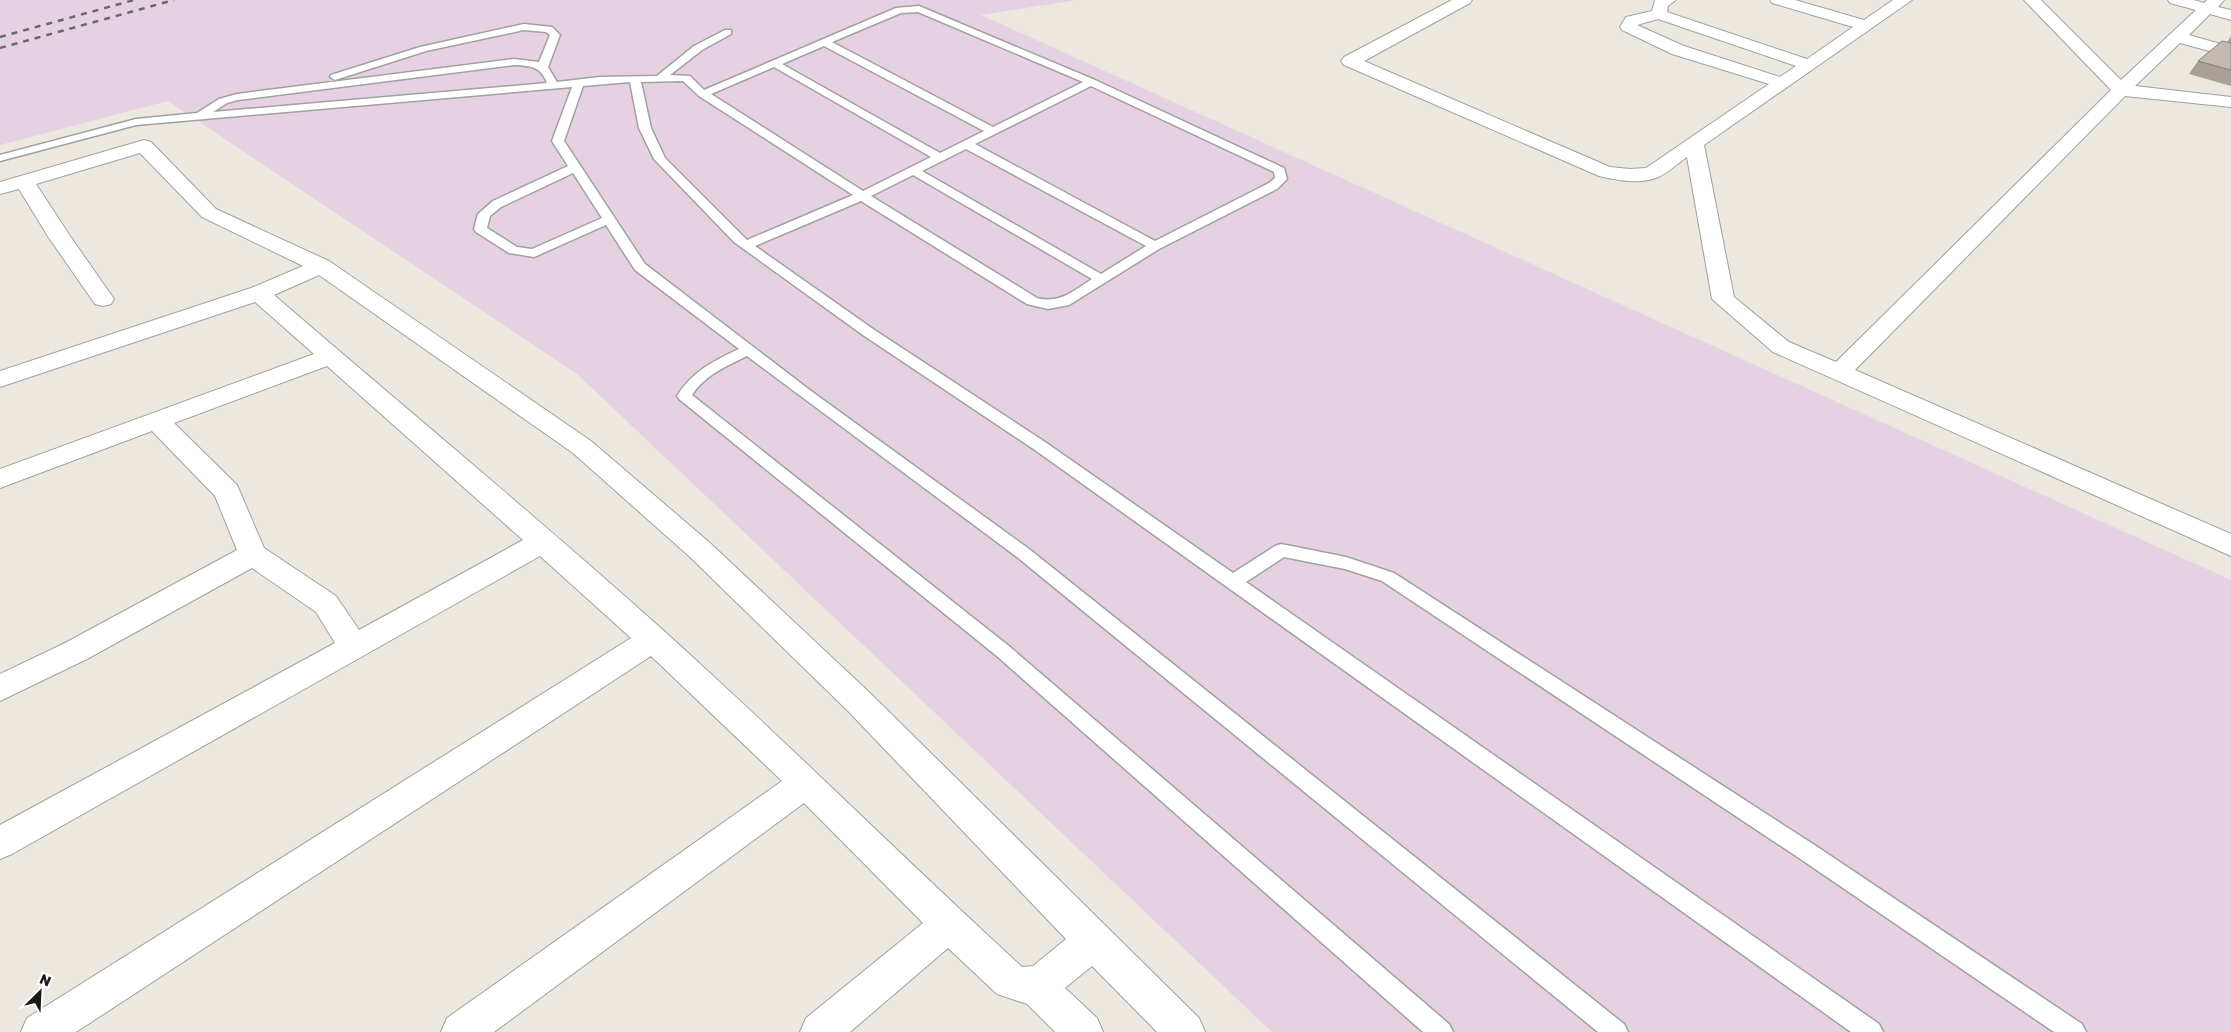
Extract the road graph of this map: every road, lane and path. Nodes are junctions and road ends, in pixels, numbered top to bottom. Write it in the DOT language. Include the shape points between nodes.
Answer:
graph roads {
  1 [pos="1464,0"];
  2 [pos="1778,0"];
  3 [pos="1904,0"];
  4 [pos="2032,0"];
  5 [pos="2176,0"];
  6 [pos="2212,4"];
  7 [pos="1664,7"];
  8 [pos="2231,15"];
  9 [pos="1866,26"];
  10 [pos="728,32"];
  11 [pos="2177,37"];
  12 [pos="824,42"];
  13 [pos="2231,52"];
  14 [pos="774,63"];
  15 [pos="1809,65"];
  16 [pos="543,66"];
  17 [pos="635,79"];
  18 [pos="659,79"];
  19 [pos="1091,82"];
  20 [pos="579,83"];
  21 [pos="1782,83"];
  22 [pos="553,85"];
  23 [pos="292,90"];
  24 [pos="2121,90"];
  25 [pos="703,94"];
  26 [pos="2231,102"];
  27 [pos="199,117"];
  28 [pos="993,131"];
  29 [pos="1694,143"];
  30 [pos="966,144"];
  31 [pos="939,157"];
  32 [pos="0,158"];
  33 [pos="575,167"];
  34 [pos="913,170"];
  35 [pos="24,181"];
  36 [pos="0,188"];
  37 [pos="862,196"];
  38 [pos="609,219"];
  39 [pos="746,244"];
  40 [pos="1156,246"];
  41 [pos="321,266"];
  42 [pos="1101,279"];
  43 [pos="259,293"];
  44 [pos="103,299"];
  45 [pos="749,350"];
  46 [pos="330,356"];
  47 [pos="1839,372"];
  48 [pos="0,379"];
  49 [pos="157,421"];
  50 [pos="0,479"];
  51 [pos="543,542"];
  52 [pos="2231,546"];
  53 [pos="253,554"];
  54 [pos="1233,582"];
  55 [pos="653,639"];
  56 [pos="354,647"];
  57 [pos="0,688"];
  58 [pos="806,783"];
  59 [pos="0,843"];
  60 [pos="949,924"];
  61 [pos="1092,941"];
  62 [pos="1035,986"];
  63 [pos="41,1032"];
  64 [pos="461,1032"];
  65 [pos="820,1032"];
  66 [pos="1083,1032"];
  67 [pos="1185,1032"];
  68 [pos="1441,1032"];
  69 [pos="1616,1032"];
  70 [pos="1871,1032"];
  71 [pos="2074,1032"];
  1 -- 29 [label="street" via="1350,61 1606,172 1651,173"];
  2 -- 9 [label="street"];
  3 -- 9 [label="street"];
  4 -- 24 [label="street"];
  5 -- 6 [label="street"];
  6 -- 8 [label="street"];
  6 -- 11 [label="street"];
  7 -- 15 [label="street"];
  7 -- 21 [label="street" via="1632,20 1628,27 1678,50"];
  9 -- 15 [label="street"];
  10 -- 18 [label="lane" via="698,48"];
  11 -- 13 [label="street"];
  11 -- 24 [label="street"];
  12 -- 14 [label="lane"];
  12 -- 19 [label="lane" via="900,10 919,10"];
  12 -- 28 [label="lane"];
  14 -- 25 [label="lane"];
  14 -- 31 [label="lane"];
  15 -- 21 [label="street"];
  16 -- 22 [label="lane"];
  16 -- 23 [label="lane" via="514,62"];
  16 -- 23 [label="lane" via="555,35 549,29 524,27 424,49"];
  17 -- 18 [label="lane"];
  17 -- 20 [label="lane"];
  17 -- 39 [label="lane" via="645,128 660,159"];
  18 -- 25 [label="lane" via="686,78"];
  19 -- 28 [label="lane"];
  19 -- 40 [label="lane" via="1280,170 1281,179 1273,186"];
  20 -- 22 [label="lane"];
  20 -- 33 [label="lane" via="558,142"];
  21 -- 29 [label="street"];
  22 -- 27 [label="lane"];
  23 -- 27 [label="lane" via="237,97 224,101"];
  24 -- 26 [label="street"];
  24 -- 47 [label="street"];
  25 -- 37 [label="lane"];
  27 -- 32 [label="lane" via="136,122"];
  28 -- 30 [label="lane"];
  29 -- 47 [label="street" via="1723,299 1781,347"];
  30 -- 31 [label="lane"];
  30 -- 40 [label="lane"];
  31 -- 34 [label="lane"];
  33 -- 38 [label="lane"];
  33 -- 38 [label="lane" via="497,204 484,214 480,228 513,250 534,253"];
  34 -- 37 [label="lane"];
  34 -- 42 [label="lane"];
  35 -- 36 [label="street"];
  35 -- 41 [label="street" via="144,146 209,213"];
  35 -- 44 [label="street"];
  37 -- 39 [label="lane"];
  37 -- 42 [label="lane" via="1032,301 1048,305 1064,302"];
  38 -- 45 [label="lane" via="640,267"];
  39 -- 54 [label="lane" via="868,332 1040,446"];
  40 -- 42 [label="lane"];
  41 -- 43 [label="street"];
  41 -- 61 [label="street" via="582,447 700,550 859,702"];
  43 -- 46 [label="street"];
  43 -- 48 [label="street"];
  45 -- 68 [label="lane" via="704,372 684,396 1004,652"];
  45 -- 69 [label="lane" via="1023,553"];
  46 -- 49 [label="street"];
  46 -- 51 [label="street"];
  47 -- 52 [label="street"];
  49 -- 50 [label="street"];
  49 -- 53 [label="street" via="226,492"];
  51 -- 55 [label="street"];
  51 -- 56 [label="street"];
  53 -- 56 [label="street" via="326,604"];
  53 -- 57 [label="street" via="76,651"];
  54 -- 70 [label="lane"];
  54 -- 71 [label="lane" via="1281,550 1346,563 1388,577 1801,847"];
  55 -- 58 [label="street"];
  55 -- 63 [label="street"];
  56 -- 59 [label="street"];
  58 -- 60 [label="street"];
  58 -- 64 [label="street"];
  60 -- 62 [label="street" via="1010,981"];
  60 -- 65 [label="street"];
  61 -- 62 [label="street"];
  61 -- 67 [label="street"];
  62 -- 66 [label="street"];
}
